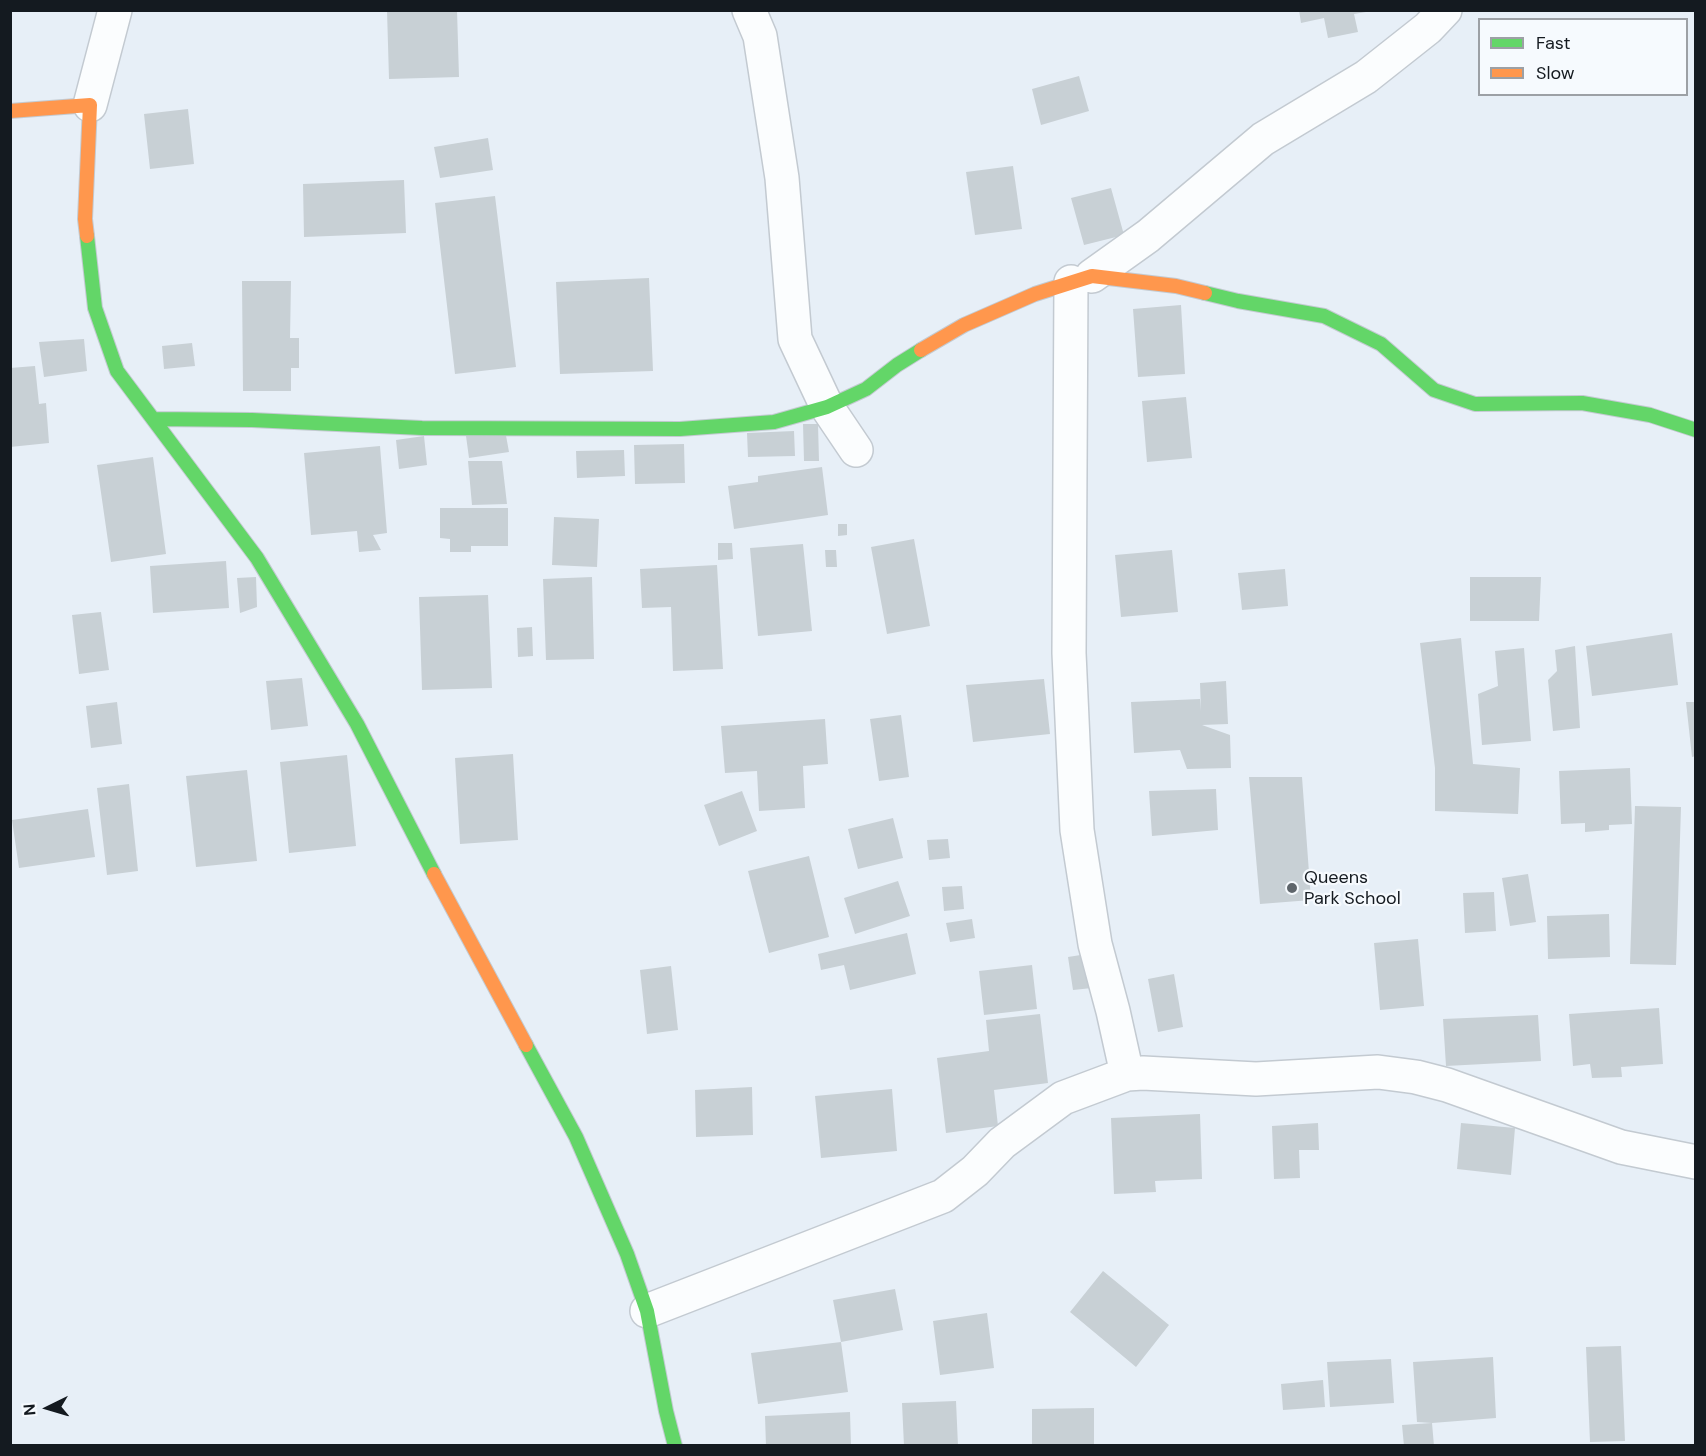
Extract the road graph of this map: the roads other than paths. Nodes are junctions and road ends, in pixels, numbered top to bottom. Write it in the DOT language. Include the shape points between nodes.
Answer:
graph roads {
  1 [pos="90,10"];
  2 [pos="115,10"];
  3 [pos="749,10"];
  4 [pos="1445,10"];
  5 [pos="90,105"];
  6 [pos="10,111"];
  7 [pos="1081,279"];
  8 [pos="827,407"];
  9 [pos="153,419"];
  10 [pos="1695,430"];
  11 [pos="856,450"];
  12 [pos="1127,1074"];
  13 [pos="1695,1162"];
  14 [pos="647,1311"];
  15 [pos="675,1446"];
  1 -- 5 [label="street"];
  2 -- 5 [label="street"];
  3 -- 8 [label="street" via="760,36 782,178 795,339"];
  4 -- 7 [label="street" via="1366,77 1263,139 1148,236"];
  5 -- 6 [label="street"];
  5 -- 9 [label="street" via="85,219 94,308 117,371"];
  7 -- 8 [label="street" via="964,325 897,365 866,389"];
  7 -- 10 [label="street" via="1176,286 1324,316 1381,344 1434,390 1475,404 1582,403 1650,415"];
  7 -- 12 [label="street" via="1069,653 1077,830 1095,944"];
  8 -- 9 [label="street" via="774,422 680,429 422,428"];
  8 -- 11 [label="street"];
  9 -- 14 [label="street" via="258,558 357,724 470,944 576,1137 627,1254"];
  12 -- 13 [label="street" via="1256,1079 1378,1072 1416,1077 1621,1147"];
  12 -- 14 [label="street" via="1063,1098 1002,1143 943,1196"];
  14 -- 15 [label="street"];
}
